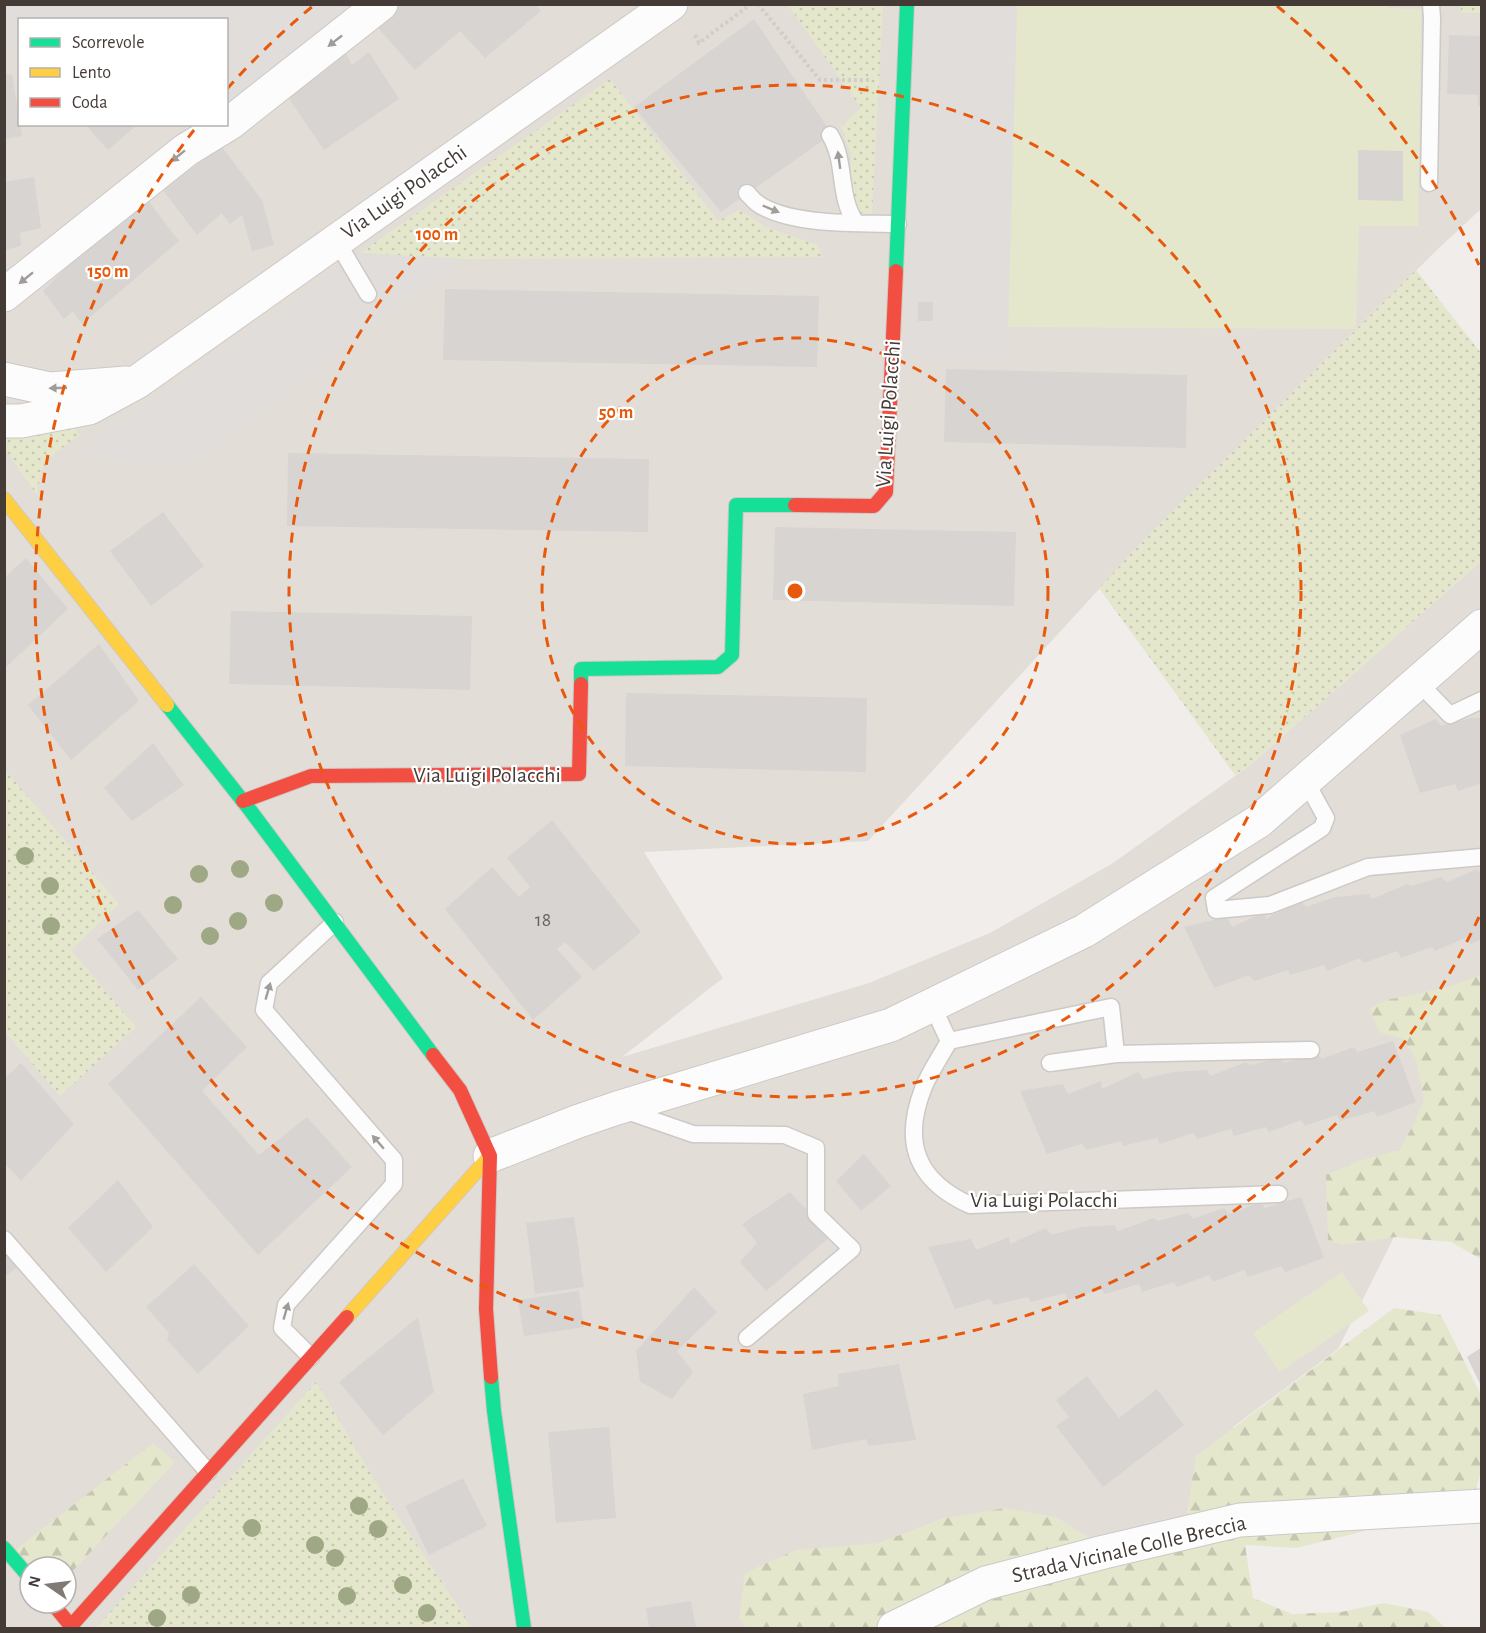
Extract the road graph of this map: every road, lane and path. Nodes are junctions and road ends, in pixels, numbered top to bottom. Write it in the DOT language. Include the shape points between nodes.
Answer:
graph roads {
  1 [pos="381,4"];
  2 [pos="672,4"];
  3 [pos="751,4"];
  4 [pos="758,4"];
  5 [pos="908,4"];
  6 [pos="1431,4"];
  7 [pos="695,35"];
  8 [pos="904,81"];
  9 [pos="228,124"];
  10 [pos="225,126"];
  11 [pos="830,135"];
  12 [pos="1429,183"];
  13 [pos="747,193"];
  14 [pos="856,223"];
  15 [pos="898,224"];
  16 [pos="336,240"];
  17 [pos="368,294"];
  18 [pos="4,295"];
  19 [pos="4,379"];
  20 [pos="137,382"];
  21 [pos="4,421"];
  22 [pos="4,499"];
  23 [pos="1482,626"];
  24 [pos="1418,682"];
  25 [pos="1482,700"];
  26 [pos="1305,780"];
  27 [pos="243,801"];
  28 [pos="1482,857"];
  29 [pos="335,922"];
  30 [pos="932,1005"];
  31 [pos="949,1041"];
  32 [pos="1311,1050"];
  33 [pos="1116,1054"];
  34 [pos="1050,1063"];
  35 [pos="617,1108"];
  36 [pos="490,1156"];
  37 [pos="1279,1194"];
  38 [pos="4,1239"];
  39 [pos="747,1338"];
  40 [pos="311,1357"];
  41 [pos="208,1472"];
  42 [pos="1482,1506"];
  43 [pos="4,1548"];
  44 [pos="18,1564"];
  45 [pos="64,1619"];
  46 [pos="524,1629"];
  47 [pos="894,1629"];
  1 -- 9 [label="street, one-way"];
  2 -- 16 [label="street, Via Luigi Polacchi"];
  3 -- 7 [label="path" via="699,43"];
  4 -- 8 [label="path" via="820,80"];
  5 -- 8 [label="street, Via Luigi Polacchi"];
  6 -- 12 [label="lane"];
  8 -- 15 [label="street, Via Luigi Polacchi"];
  10 -- 18 [label="street, one-way" via="186,150"];
  14 -- 11 [label="lane, one-way" via="849,212 839,154"];
  13 -- 14 [label="lane, one-way" via="776,213"];
  14 -- 15 [label="lane"];
  15 -- 27 [label="street, Via Luigi Polacchi" via="886,492 874,506 736,505 732,655 718,667 581,669 579,774 310,776"];
  16 -- 17 [label="lane"];
  16 -- 20 [label="street, Via Luigi Polacchi"];
  20 -- 19 [label="street, one-way" via="50,389"];
  20 -- 21 [label="street, Via Luigi Polacchi" via="89,408 21,422"];
  22 -- 27 [label="street"];
  23 -- 24 [label="street"];
  24 -- 25 [label="lane" via="1450,715"];
  24 -- 26 [label="street"];
  26 -- 28 [label="lane" via="1326,818 1322,828 1214,898 1216,910 1270,905 1368,867"];
  26 -- 30 [label="street" via="1259,821 1084,931"];
  27 -- 29 [label="street"];
  29 -- 36 [label="street" via="460,1090"];
  40 -- 29 [label="lane, one-way" via="282,1328 286,1305 394,1184 394,1160 264,1010 269,983"];
  30 -- 31 [label="lane"];
  30 -- 35 [label="street" via="891,1025"];
  31 -- 33 [label="lane" via="1111,1007"];
  31 -- 37 [label="lane, Via Luigi Polacchi" via="923,1089 914,1148 934,1183 953,1198 970,1205"];
  32 -- 33 [label="lane"];
  33 -- 34 [label="lane"];
  35 -- 36 [label="street"];
  35 -- 39 [label="lane" via="693,1134 785,1135 816,1148 816,1214 852,1249"];
  36 -- 40 [label="street"];
  36 -- 46 [label="street" via="486,1310 494,1411"];
  38 -- 41 [label="lane"];
  40 -- 41 [label="street"];
  41 -- 45 [label="street"];
  42 -- 47 [label="street, Strada Vicinale Colle Breccia" via="1240,1521 986,1583"];
  43 -- 44 [label="street"];
}
